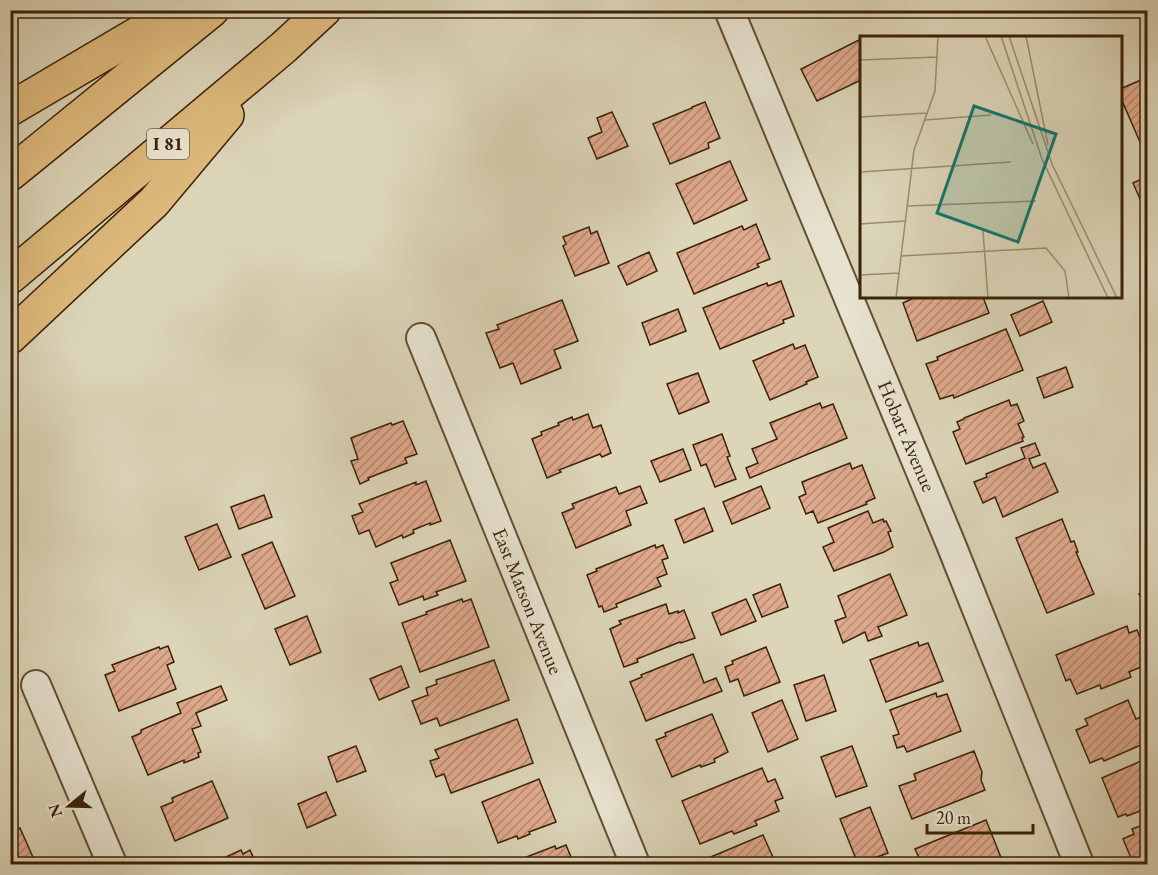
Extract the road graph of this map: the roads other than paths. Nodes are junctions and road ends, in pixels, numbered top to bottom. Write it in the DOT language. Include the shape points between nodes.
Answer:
graph roads {
  1 [pos="178,10"];
  2 [pos="212,10"];
  3 [pos="324,10"];
  4 [pos="729,10"];
  5 [pos="284,47"];
  6 [pos="10,109"];
  7 [pos="10,174"];
  8 [pos="10,277"];
  9 [pos="10,337"];
  10 [pos="421,338"];
  11 [pos="36,685"];
  12 [pos="112,864"];
  13 [pos="635,864"];
  14 [pos="1079,864"];
  1 -- 6 [label="highway"];
  2 -- 7 [label="highway"];
  3 -- 5 [label="highway, I 81"];
  4 -- 14 [label="street, Hobart Avenue" via="951,542"];
  5 -- 8 [label="highway, I 81"];
  5 -- 9 [label="highway" via="154,202"];
  10 -- 13 [label="street, East Matson Avenue"];
  11 -- 12 [label="street"];
}
